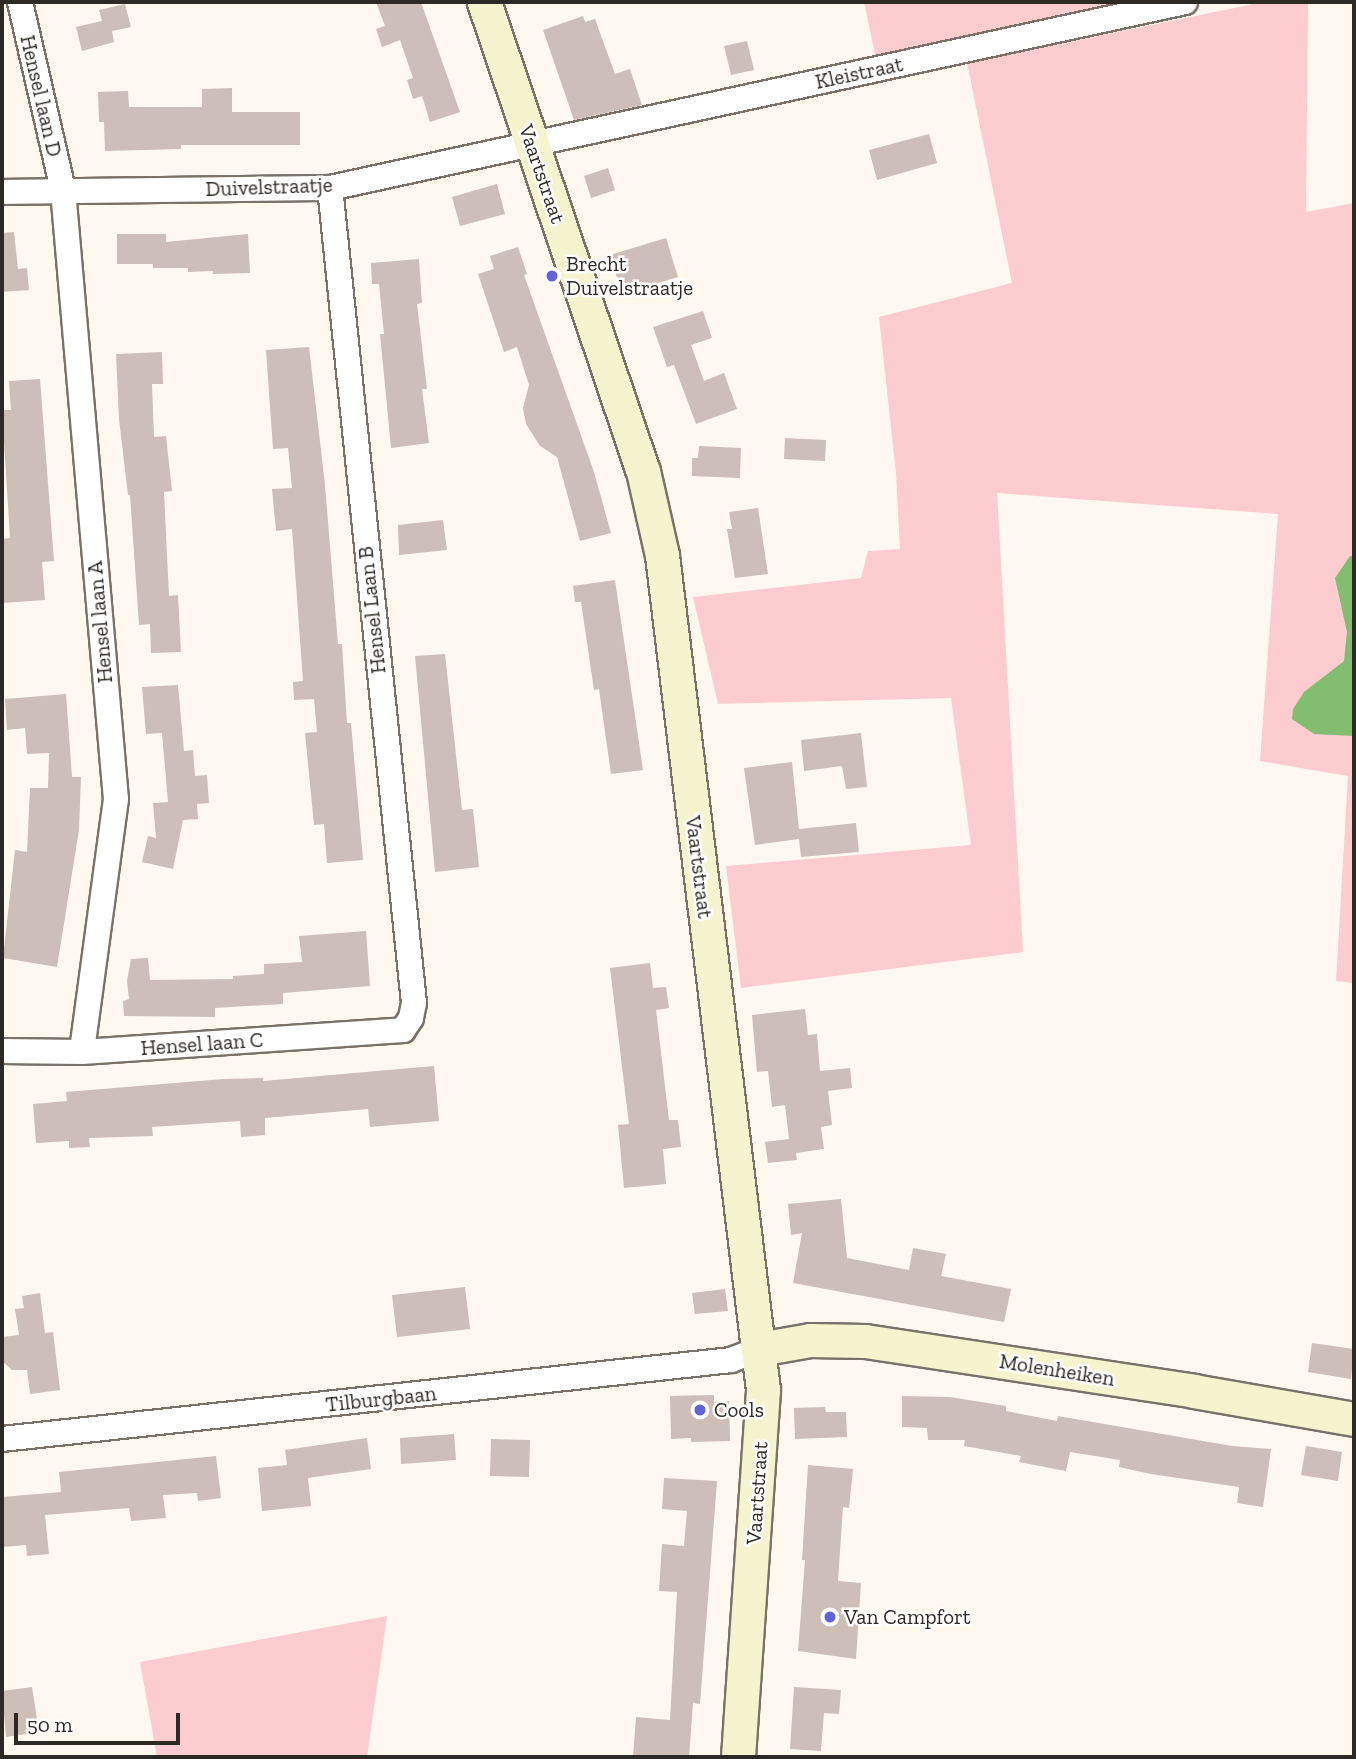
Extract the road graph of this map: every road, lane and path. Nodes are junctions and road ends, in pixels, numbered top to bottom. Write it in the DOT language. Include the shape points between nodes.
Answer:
graph roads {
  1 [pos="20,2"];
  2 [pos="484,2"];
  3 [pos="1185,2"];
  4 [pos="532,145"];
  5 [pos="330,187"];
  6 [pos="63,190"];
  7 [pos="2,192"];
  8 [pos="403,1030"];
  9 [pos="2,1051"];
  10 [pos="82,1052"];
  11 [pos="759,1349"];
  12 [pos="1354,1419"];
  13 [pos="2,1439"];
  14 [pos="738,1757"];
  1 -- 6 [label="street, Hensel laan D"];
  2 -- 4 [label="main road, Vaartstraat"];
  3 -- 4 [label="street, Kleistraat"];
  4 -- 5 [label="street, Duivelstraatje"];
  4 -- 11 [label="main road, Vaartstraat" via="643,471 662,555"];
  5 -- 6 [label="street, Duivelstraatje"];
  5 -- 8 [label="street, Hensel Laan B" via="414,1003"];
  6 -- 7 [label="street, Duivelstraatje"];
  6 -- 10 [label="street, Hensel laan A" via="116,799"];
  8 -- 10 [label="street, Hensel laan C"];
  9 -- 10 [label="street, Hensel laan C"];
  11 -- 12 [label="main road, Molenheiken" via="810,1340 865,1341"];
  11 -- 13 [label="street, Tilburgbaan" via="731,1360"];
  11 -- 14 [label="main road, Vaartstraat" via="761,1442"];
}
